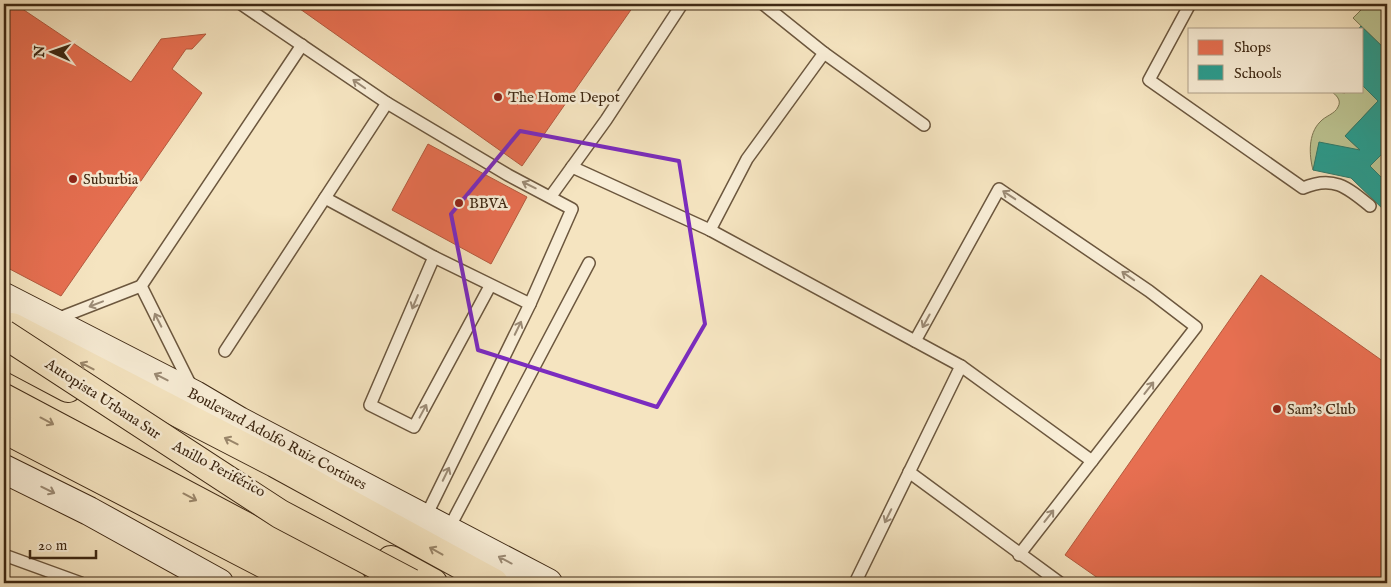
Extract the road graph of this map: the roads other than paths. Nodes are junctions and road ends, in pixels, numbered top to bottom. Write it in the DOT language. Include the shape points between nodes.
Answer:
graph roads {
  1 [pos="241,4"];
  2 [pos="682,4"];
  3 [pos="762,4"];
  4 [pos="1190,4"];
  5 [pos="302,45"];
  6 [pos="824,53"];
  7 [pos="387,103"];
  8 [pos="924,125"];
  9 [pos="572,167"];
  10 [pos="551,196"];
  11 [pos="325,198"];
  12 [pos="1370,206"];
  13 [pos="710,230"];
  14 [pos="434,257"];
  15 [pos="589,263"];
  16 [pos="141,286"];
  17 [pos="490,286"];
  18 [pos="4,297"];
  19 [pos="530,304"];
  20 [pos="51,321"];
  21 [pos="4,323"];
  22 [pos="4,334"];
  23 [pos="915,340"];
  24 [pos="225,350"];
  25 [pos="4,354"];
  26 [pos="961,366"];
  27 [pos="196,395"];
  28 [pos="4,398"];
  29 [pos="4,429"];
  30 [pos="4,444"];
  31 [pos="1092,461"];
  32 [pos="4,469"];
  33 [pos="909,472"];
  34 [pos="436,524"];
  35 [pos="4,555"];
  36 [pos="1019,555"];
  37 [pos="81,583"];
  38 [pos="219,583"];
  39 [pos="278,583"];
  40 [pos="302,583"];
  41 [pos="352,583"];
  42 [pos="411,583"];
  43 [pos="433,583"];
  44 [pos="494,583"];
  45 [pos="548,583"];
  46 [pos="855,583"];
  47 [pos="1060,583"];
  1 -- 5 [label="lane"];
  2 -- 9 [label="lane"];
  3 -- 6 [label="lane"];
  4 -- 12 [label="lane" via="1149,80 1302,188 1322,182 1342,185"];
  7 -- 5 [label="lane, one-way"];
  5 -- 16 [label="lane"];
  6 -- 8 [label="lane"];
  6 -- 13 [label="lane" via="747,159"];
  10 -- 7 [label="lane, one-way" via="508,175"];
  7 -- 11 [label="lane"];
  9 -- 10 [label="lane"];
  9 -- 13 [label="lane"];
  10 -- 19 [label="lane" via="572,209"];
  11 -- 14 [label="lane"];
  11 -- 24 [label="lane"];
  13 -- 23 [label="lane"];
  14 -- 17 [label="lane"];
  14 -- 17 [label="lane, one-way" via="370,406 414,427"];
  15 -- 34 [label="lane"];
  16 -- 20 [label="lane, one-way"];
  27 -- 16 [label="lane, one-way"];
  17 -- 19 [label="lane"];
  18 -- 20 [label="main road, Boulevard Adolfo Ruiz Cortines"];
  34 -- 19 [label="lane, one-way"];
  27 -- 20 [label="main road, Boulevard Adolfo Ruiz Cortines, one-way"];
  44 -- 21 [label="highway, one-way" via="274,463"];
  22 -- 42 [label="highway, Autopista Urbana Sur, bridge" via="280,514"];
  23 -- 26 [label="lane"];
  31 -- 23 [label="lane, one-way" via="1196,327 1050,222 999,189"];
  25 -- 43 [label="highway, Anillo Periférico"];
  26 -- 31 [label="lane"];
  26 -- 33 [label="lane"];
  27 -- 34 [label="main road, Boulevard Adolfo Ruiz Cortines" via="239,421"];
  28 -- 41 [label="highway, one-way"];
  29 -- 40 [label="highway"];
  30 -- 39 [label="highway"];
  36 -- 31 [label="lane, one-way"];
  32 -- 38 [label="main road, one-way" via="89,510"];
  33 -- 36 [label="lane"];
  33 -- 46 [label="lane, one-way"];
  45 -- 34 [label="main road, Boulevard Adolfo Ruiz Cortines, one-way"];
  35 -- 37 [label="lane"];
  36 -- 47 [label="lane"];
}
